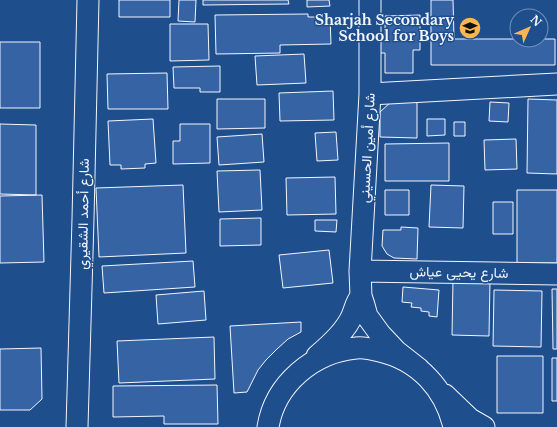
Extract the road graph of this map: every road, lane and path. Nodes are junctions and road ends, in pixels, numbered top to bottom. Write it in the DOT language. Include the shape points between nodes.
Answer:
graph roads {
  1 [pos="88,0"];
  2 [pos="370,0"];
  3 [pos="557,84"];
  4 [pos="370,94"];
  5 [pos="360,271"];
  6 [pos="557,274"];
  7 [pos="361,296"];
  8 [pos="302,368"];
  9 [pos="418,369"];
  10 [pos="435,386"];
  11 [pos="275,403"];
  12 [pos="77,427"];
  13 [pos="255,427"];
  14 [pos="268,427"];
  15 [pos="454,427"];
  16 [pos="484,427"];
  1 -- 12 [label="street, شارع أحمد الشقيري"];
  2 -- 4 [label="street, شارع أمين الحسيني"];
  3 -- 4 [label="street"];
  4 -- 5 [label="street, شارع أمين الحسيني"];
  5 -- 6 [label="street, شارع يحيى عياش"];
  5 -- 7 [label="street, شارع أمين الحسيني"];
  7 -- 8 [label="street, شارع أمين الحسيني" via="347,326"];
  7 -- 9 [label="street, شارع أمين الحسيني" via="367,316 373,325"];
  8 -- 9 [label="street" via="330,354 357,348 386,352"];
  8 -- 11 [label="street"];
  9 -- 10 [label="street"];
  10 -- 15 [label="street" via="448,406"];
  10 -- 16 [label="street" via="470,419"];
  11 -- 13 [label="street"];
  11 -- 14 [label="street"];
}
